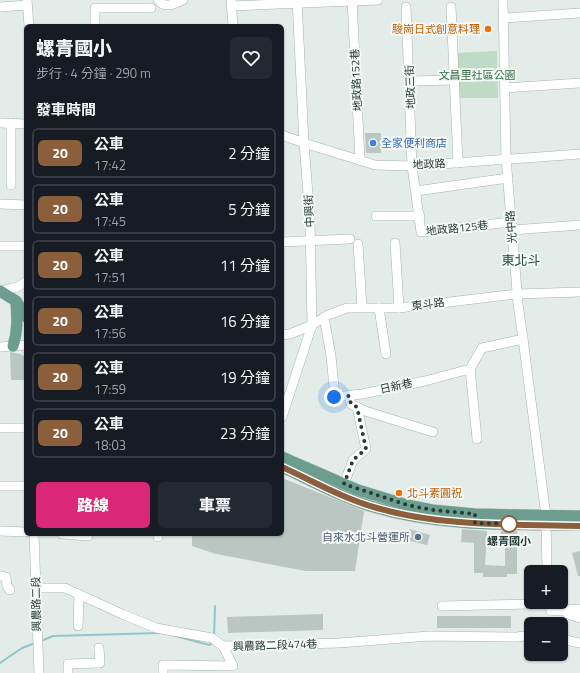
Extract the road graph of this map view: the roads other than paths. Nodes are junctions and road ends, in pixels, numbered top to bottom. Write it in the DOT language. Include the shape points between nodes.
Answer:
graph roads {
  1 [pos="158,0"];
  2 [pos="183,0"];
  3 [pos="378,0"];
  4 [pos="503,0"];
  5 [pos="297,1"];
  6 [pos="352,1"];
  7 [pos="27,3"];
  8 [pos="231,3"];
  9 [pos="0,6"];
  10 [pos="406,7"];
  11 [pos="451,7"];
  12 [pos="151,8"];
  13 [pos="580,13"];
  14 [pos="504,18"];
  15 [pos="30,24"];
  16 [pos="95,24"];
  17 [pos="233,24"];
  18 [pos="454,80"];
  19 [pos="410,81"];
  20 [pos="580,83"];
  21 [pos="505,88"];
  22 [pos="0,123"];
  23 [pos="11,123"];
  24 [pos="24,124"];
  25 [pos="284,136"];
  26 [pos="304,143"];
  27 [pos="580,154"];
  28 [pos="506,159"];
  29 [pos="360,160"];
  30 [pos="458,163"];
  31 [pos="412,166"];
  32 [pos="508,178"];
  33 [pos="11,185"];
  34 [pos="416,191"];
  35 [pos="0,204"];
  36 [pos="24,205"];
  37 [pos="376,216"];
  38 [pos="420,216"];
  39 [pos="580,225"];
  40 [pos="511,226"];
  41 [pos="284,242"];
  42 [pos="310,242"];
  43 [pos="395,244"];
  44 [pos="0,246"];
  45 [pos="24,246"];
  46 [pos="24,283"];
  47 [pos="0,291"];
  48 [pos="580,292"];
  49 [pos="517,294"];
  50 [pos="16,301"];
  51 [pos="362,307"];
  52 [pos="379,308"];
  53 [pos="399,308"];
  54 [pos="24,314"];
  55 [pos="324,317"];
  56 [pos="312,325"];
  57 [pos="284,334"];
  58 [pos="523,339"];
  59 [pos="24,345"];
  60 [pos="13,346"];
  61 [pos="0,347"];
  62 [pos="386,354"];
  63 [pos="470,369"];
  64 [pos="349,396"];
  65 [pos="357,407"];
  66 [pos="284,412"];
  67 [pos="0,428"];
  68 [pos="24,428"];
  69 [pos="433,432"];
  70 [pos="477,438"];
  71 [pos="284,458"];
  72 [pos="284,468"];
  73 [pos="344,484"];
  74 [pos="0,486"];
  75 [pos="24,486"];
  76 [pos="580,516"];
  77 [pos="475,518"];
  78 [pos="546,520"];
  79 [pos="580,526"];
  80 [pos="0,531"];
  81 [pos="24,532"];
  82 [pos="34,536"];
  83 [pos="547,565"];
  84 [pos="0,576"];
  85 [pos="36,588"];
  86 [pos="10,590"];
  87 [pos="79,594"];
  88 [pos="524,604"];
  89 [pos="442,606"];
  90 [pos="551,609"];
  91 [pos="580,609"];
  92 [pos="564,610"];
  93 [pos="580,618"];
  94 [pos="78,626"];
  95 [pos="524,636"];
  96 [pos="568,640"];
  97 [pos="580,643"];
  98 [pos="223,646"];
  99 [pos="99,648"];
  100 [pos="39,673"];
  101 [pos="68,673"];
  102 [pos="163,673"];
  1 -- 2 [label="street" via="161,4 171,6"];
  3 -- 6 [label="street"];
  4 -- 14 [label="street, 光中路"];
  5 -- 6 [label="street"];
  5 -- 8 [label="street"];
  5 -- 26 [label="street, 中興街"];
  6 -- 29 [label="street, 地政路152巷"];
  7 -- 9 [label="street"];
  7 -- 15 [label="street"];
  8 -- 17 [label="street"];
  10 -- 19 [label="street, 地政三街"];
  11 -- 18 [label="street"];
  12 -- 16 [label="street" via="95,8"];
  13 -- 14 [label="street"];
  14 -- 21 [label="street, 光中路"];
  18 -- 19 [label="street"];
  18 -- 30 [label="street"];
  19 -- 31 [label="street, 地政三街"];
  20 -- 21 [label="street"];
  21 -- 28 [label="street, 光中路"];
  22 -- 23 [label="street"];
  23 -- 24 [label="street"];
  23 -- 33 [label="street"];
  25 -- 26 [label="street, 地政路"];
  26 -- 29 [label="street, 地政路"];
  26 -- 42 [label="street, 中興街"];
  27 -- 28 [label="street, 地政路"];
  28 -- 30 [label="street, 地政路"];
  28 -- 32 [label="street, 光中路"];
  29 -- 31 [label="street, 地政路" via="375,165"];
  30 -- 31 [label="street, 地政路"];
  31 -- 34 [label="street, 地政路125巷"];
  32 -- 34 [label="street"];
  32 -- 40 [label="street, 光中路"];
  34 -- 38 [label="street, 地政路125巷"];
  35 -- 36 [label="street"];
  37 -- 38 [label="street"];
  38 -- 40 [label="street, 地政路125巷" via="422,232"];
  39 -- 40 [label="street"];
  40 -- 49 [label="street, 光中路"];
  41 -- 42 [label="street"];
  42 -- 51 [label="street" via="354,242"];
  42 -- 56 [label="street, 中興街"];
  43 -- 53 [label="street"];
  44 -- 45 [label="street"];
  46 -- 47 [label="street"];
  47 -- 50 [label="main road"];
  48 -- 49 [label="street, 東斗路"];
  49 -- 53 [label="street, 東斗路"];
  49 -- 58 [label="street, 光中路"];
  50 -- 54 [label="main road"];
  50 -- 60 [label="main road" via="18,325"];
  51 -- 52 [label="street, 東斗路"];
  51 -- 55 [label="street, 東斗路" via="347,308"];
  52 -- 53 [label="street, 東斗路"];
  52 -- 62 [label="street"];
  55 -- 56 [label="street, 東斗路"];
  55 -- 64 [label="street, 日新巷" via="331,356 334,397"];
  56 -- 57 [label="street, 東斗路"];
  56 -- 66 [label="street, 中興街"];
  58 -- 63 [label="street" via="482,348"];
  58 -- 78 [label="street, 光中路"];
  59 -- 60 [label="street"];
  60 -- 61 [label="street"];
  63 -- 64 [label="street, 日新巷"];
  63 -- 70 [label="street"];
  64 -- 65 [label="street" via="351,404"];
  65 -- 69 [label="street"];
  65 -- 73 [label="street" via="366,449 353,460"];
  67 -- 68 [label="street"];
  71 -- 73 [label="main road"];
  72 -- 77 [label="main road" via="334,492 376,508 448,522"];
  73 -- 77 [label="main road" via="407,505"];
  74 -- 75 [label="street"];
  76 -- 78 [label="main road"];
  77 -- 78 [label="main road"];
  78 -- 79 [label="main road"];
  78 -- 83 [label="street, 光中路"];
  80 -- 81 [label="street"];
  82 -- 85 [label="street, 興農路二段"];
  84 -- 86 [label="street" via="6,576"];
  85 -- 87 [label="street, 興農路二段474巷" via="65,588"];
  85 -- 100 [label="street, 興農路二段"];
  87 -- 94 [label="street"];
  87 -- 98 [label="street, 興農路二段474巷" via="156,628 212,638"];
  88 -- 89 [label="street"];
  90 -- 92 [label="street"];
  91 -- 92 [label="street"];
  92 -- 93 [label="street"];
  95 -- 98 [label="street, 興農路二段474巷" via="429,636 339,643"];
  96 -- 97 [label="street"];
  98 -- 102 [label="street" via="233,666 163,665"];
  99 -- 101 [label="street" via="100,663 68,664"];
}
